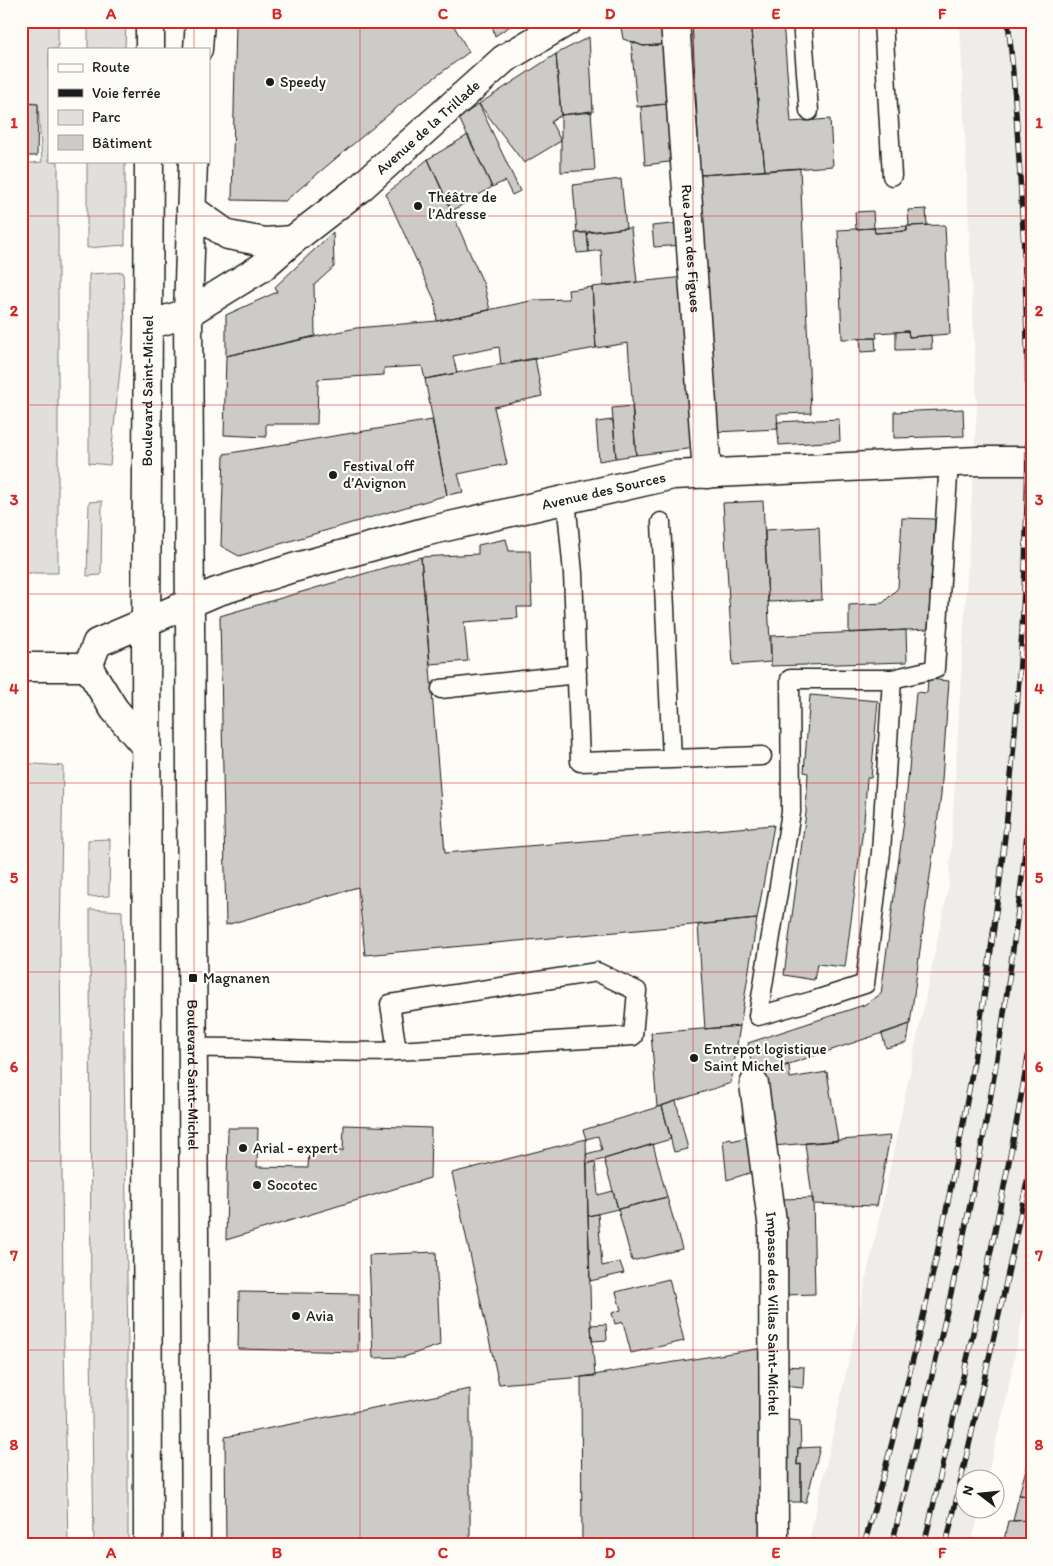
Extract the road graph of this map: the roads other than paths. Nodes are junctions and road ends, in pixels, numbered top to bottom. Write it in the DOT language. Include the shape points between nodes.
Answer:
graph roads {
  1 [pos="150,21"];
  2 [pos="200,21"];
  3 [pos="568,21"];
  4 [pos="675,21"];
  5 [pos="802,21"];
  6 [pos="883,21"];
  7 [pos="150,48"];
  8 [pos="198,48"];
  9 [pos="809,111"];
  10 [pos="149,162"];
  11 [pos="193,162"];
  12 [pos="892,176"];
  13 [pos="191,209"];
  14 [pos="293,240"];
  15 [pos="188,313"];
  16 [pos="149,325"];
  17 [pos="1032,461"];
  18 [pos="949,462"];
  19 [pos="707,474"];
  20 [pos="566,499"];
  21 [pos="660,522"];
  22 [pos="190,605"];
  23 [pos="146,622"];
  24 [pos="21,667"];
  25 [pos="88,667"];
  26 [pos="577,674"];
  27 [pos="892,679"];
  28 [pos="441,689"];
  29 [pos="147,748"];
  30 [pos="762,756"];
  31 [pos="672,759"];
  32 [pos="193,1048"];
  33 [pos="397,1051"];
  34 [pos="754,1084"];
  35 [pos="148,1545"];
  36 [pos="196,1545"];
  37 [pos="774,1545"];
  1 -- 7 [label="main road"];
  2 -- 8 [label="main road"];
  3 -- 14 [label="main road, Avenue de la Trillade" via="504,59 360,188"];
  4 -- 19 [label="main road, Rue Jean des Figues"];
  5 -- 9 [label="lane"];
  6 -- 12 [label="lane"];
  10 -- 16 [label="main road, Boulevard Saint-Michel"];
  11 -- 13 [label="main road, Boulevard Saint-Michel"];
  13 -- 14 [label="main road" via="228,235 265,242"];
  13 -- 15 [label="main road, Boulevard Saint-Michel"];
  14 -- 15 [label="main road, Avenue de la Trillade" via="261,268"];
  15 -- 16 [label="main road, Avenue de la Trillade"];
  15 -- 22 [label="main road, Boulevard Saint-Michel"];
  16 -- 23 [label="main road, Boulevard Saint-Michel"];
  17 -- 18 [label="main road, Avenue des Sources"];
  18 -- 19 [label="main road, Avenue des Sources"];
  18 -- 27 [label="lane" via="936,669"];
  19 -- 20 [label="main road, Avenue des Sources" via="673,475"];
  20 -- 22 [label="main road, Avenue des Sources" via="428,530 293,568 216,592"];
  20 -- 26 [label="lane"];
  21 -- 31 [label="lane"];
  22 -- 23 [label="main road"];
  22 -- 32 [label="main road, Boulevard Saint-Michel"];
  23 -- 25 [label="main road" via="97,643"];
  23 -- 29 [label="main road, Boulevard Saint-Michel"];
  24 -- 25 [label="main road"];
  25 -- 29 [label="main road" via="114,709"];
  26 -- 28 [label="lane"];
  26 -- 31 [label="lane" via="580,762"];
  27 -- 27 [label="lane" via="881,852 865,984 758,1016 791,812 790,679"];
  29 -- 35 [label="main road, Boulevard Saint-Michel"];
  30 -- 31 [label="lane"];
  32 -- 33 [label="lane" via="237,1047 359,1054"];
  32 -- 36 [label="main road, Boulevard Saint-Michel"];
  33 -- 33 [label="lane" via="633,1036 637,991 597,972 390,1004"];
  34 -- 37 [label="main road, Impasse des Villas Saint-Michel" via="773,1228"];
}
